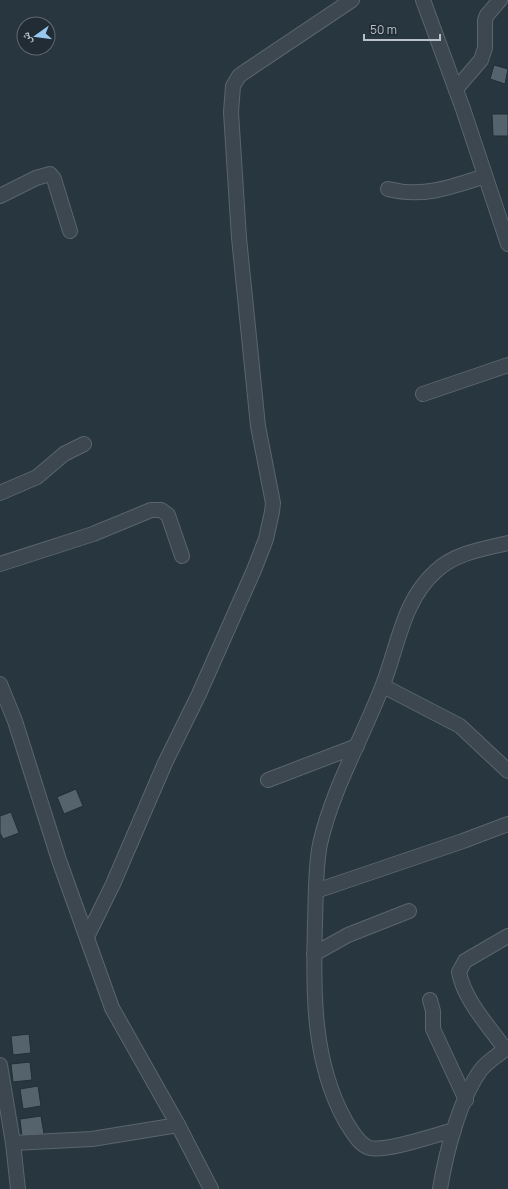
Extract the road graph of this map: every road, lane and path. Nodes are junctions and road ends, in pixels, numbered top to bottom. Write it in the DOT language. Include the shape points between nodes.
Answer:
graph roads {
  1 [pos="352,0"];
  2 [pos="423,0"];
  3 [pos="500,0"];
  4 [pos="456,88"];
  5 [pos="485,176"];
  6 [pos="388,189"];
  7 [pos="0,196"];
  8 [pos="70,231"];
  9 [pos="508,244"];
  10 [pos="508,365"];
  11 [pos="423,394"];
  12 [pos="84,444"];
  13 [pos="0,493"];
  14 [pos="508,542"];
  15 [pos="182,556"];
  16 [pos="0,564"];
  17 [pos="0,684"];
  18 [pos="383,686"];
  19 [pos="357,746"];
  20 [pos="508,771"];
  21 [pos="268,780"];
  22 [pos="508,824"];
  23 [pos="316,891"];
  24 [pos="409,911"];
  25 [pos="87,936"];
  26 [pos="508,936"];
  27 [pos="314,954"];
  28 [pos="430,1000"];
  29 [pos="507,1048"];
  30 [pos="0,1065"];
  31 [pos="466,1100"];
  32 [pos="178,1125"];
  33 [pos="454,1130"];
  34 [pos="13,1143"];
  35 [pos="18,1189"];
  36 [pos="211,1189"];
  37 [pos="440,1189"];
  1 -- 25 [label="street" via="239,76 233,86 230,112 239,238 258,426 272,496 272,512 266,539 254,570 199,694 165,762 113,884"];
  2 -- 4 [label="street"];
  3 -- 4 [label="street" via="485,20 485,48 481,60"];
  4 -- 5 [label="street"];
  5 -- 6 [label="street" via="436,191 413,193"];
  5 -- 9 [label="street"];
  7 -- 8 [label="street" via="50,174"];
  10 -- 11 [label="street"];
  12 -- 13 [label="street" via="64,454 38,477"];
  14 -- 18 [label="street" via="452,559 425,582 407,612"];
  15 -- 16 [label="street" via="168,515 161,510 151,510 93,534"];
  17 -- 25 [label="street" via="15,721 59,860"];
  18 -- 19 [label="street"];
  18 -- 20 [label="street" via="460,726"];
  19 -- 21 [label="street"];
  19 -- 23 [label="street" via="324,830 318,859"];
  22 -- 23 [label="street"];
  23 -- 27 [label="street"];
  24 -- 27 [label="street" via="348,936"];
  25 -- 32 [label="street" via="94,964 112,1008"];
  26 -- 29 [label="street" via="465,961 459,972 474,1004"];
  27 -- 33 [label="street" via="315,1006 324,1060 333,1093 354,1135 364,1145 377,1148"];
  28 -- 31 [label="street" via="433,1029"];
  29 -- 31 [label="street" via="480,1071"];
  30 -- 34 [label="street"];
  31 -- 33 [label="street"];
  32 -- 34 [label="street" via="72,1141"];
  32 -- 36 [label="street"];
  33 -- 37 [label="street" via="444,1162"];
  34 -- 35 [label="street"];
}
